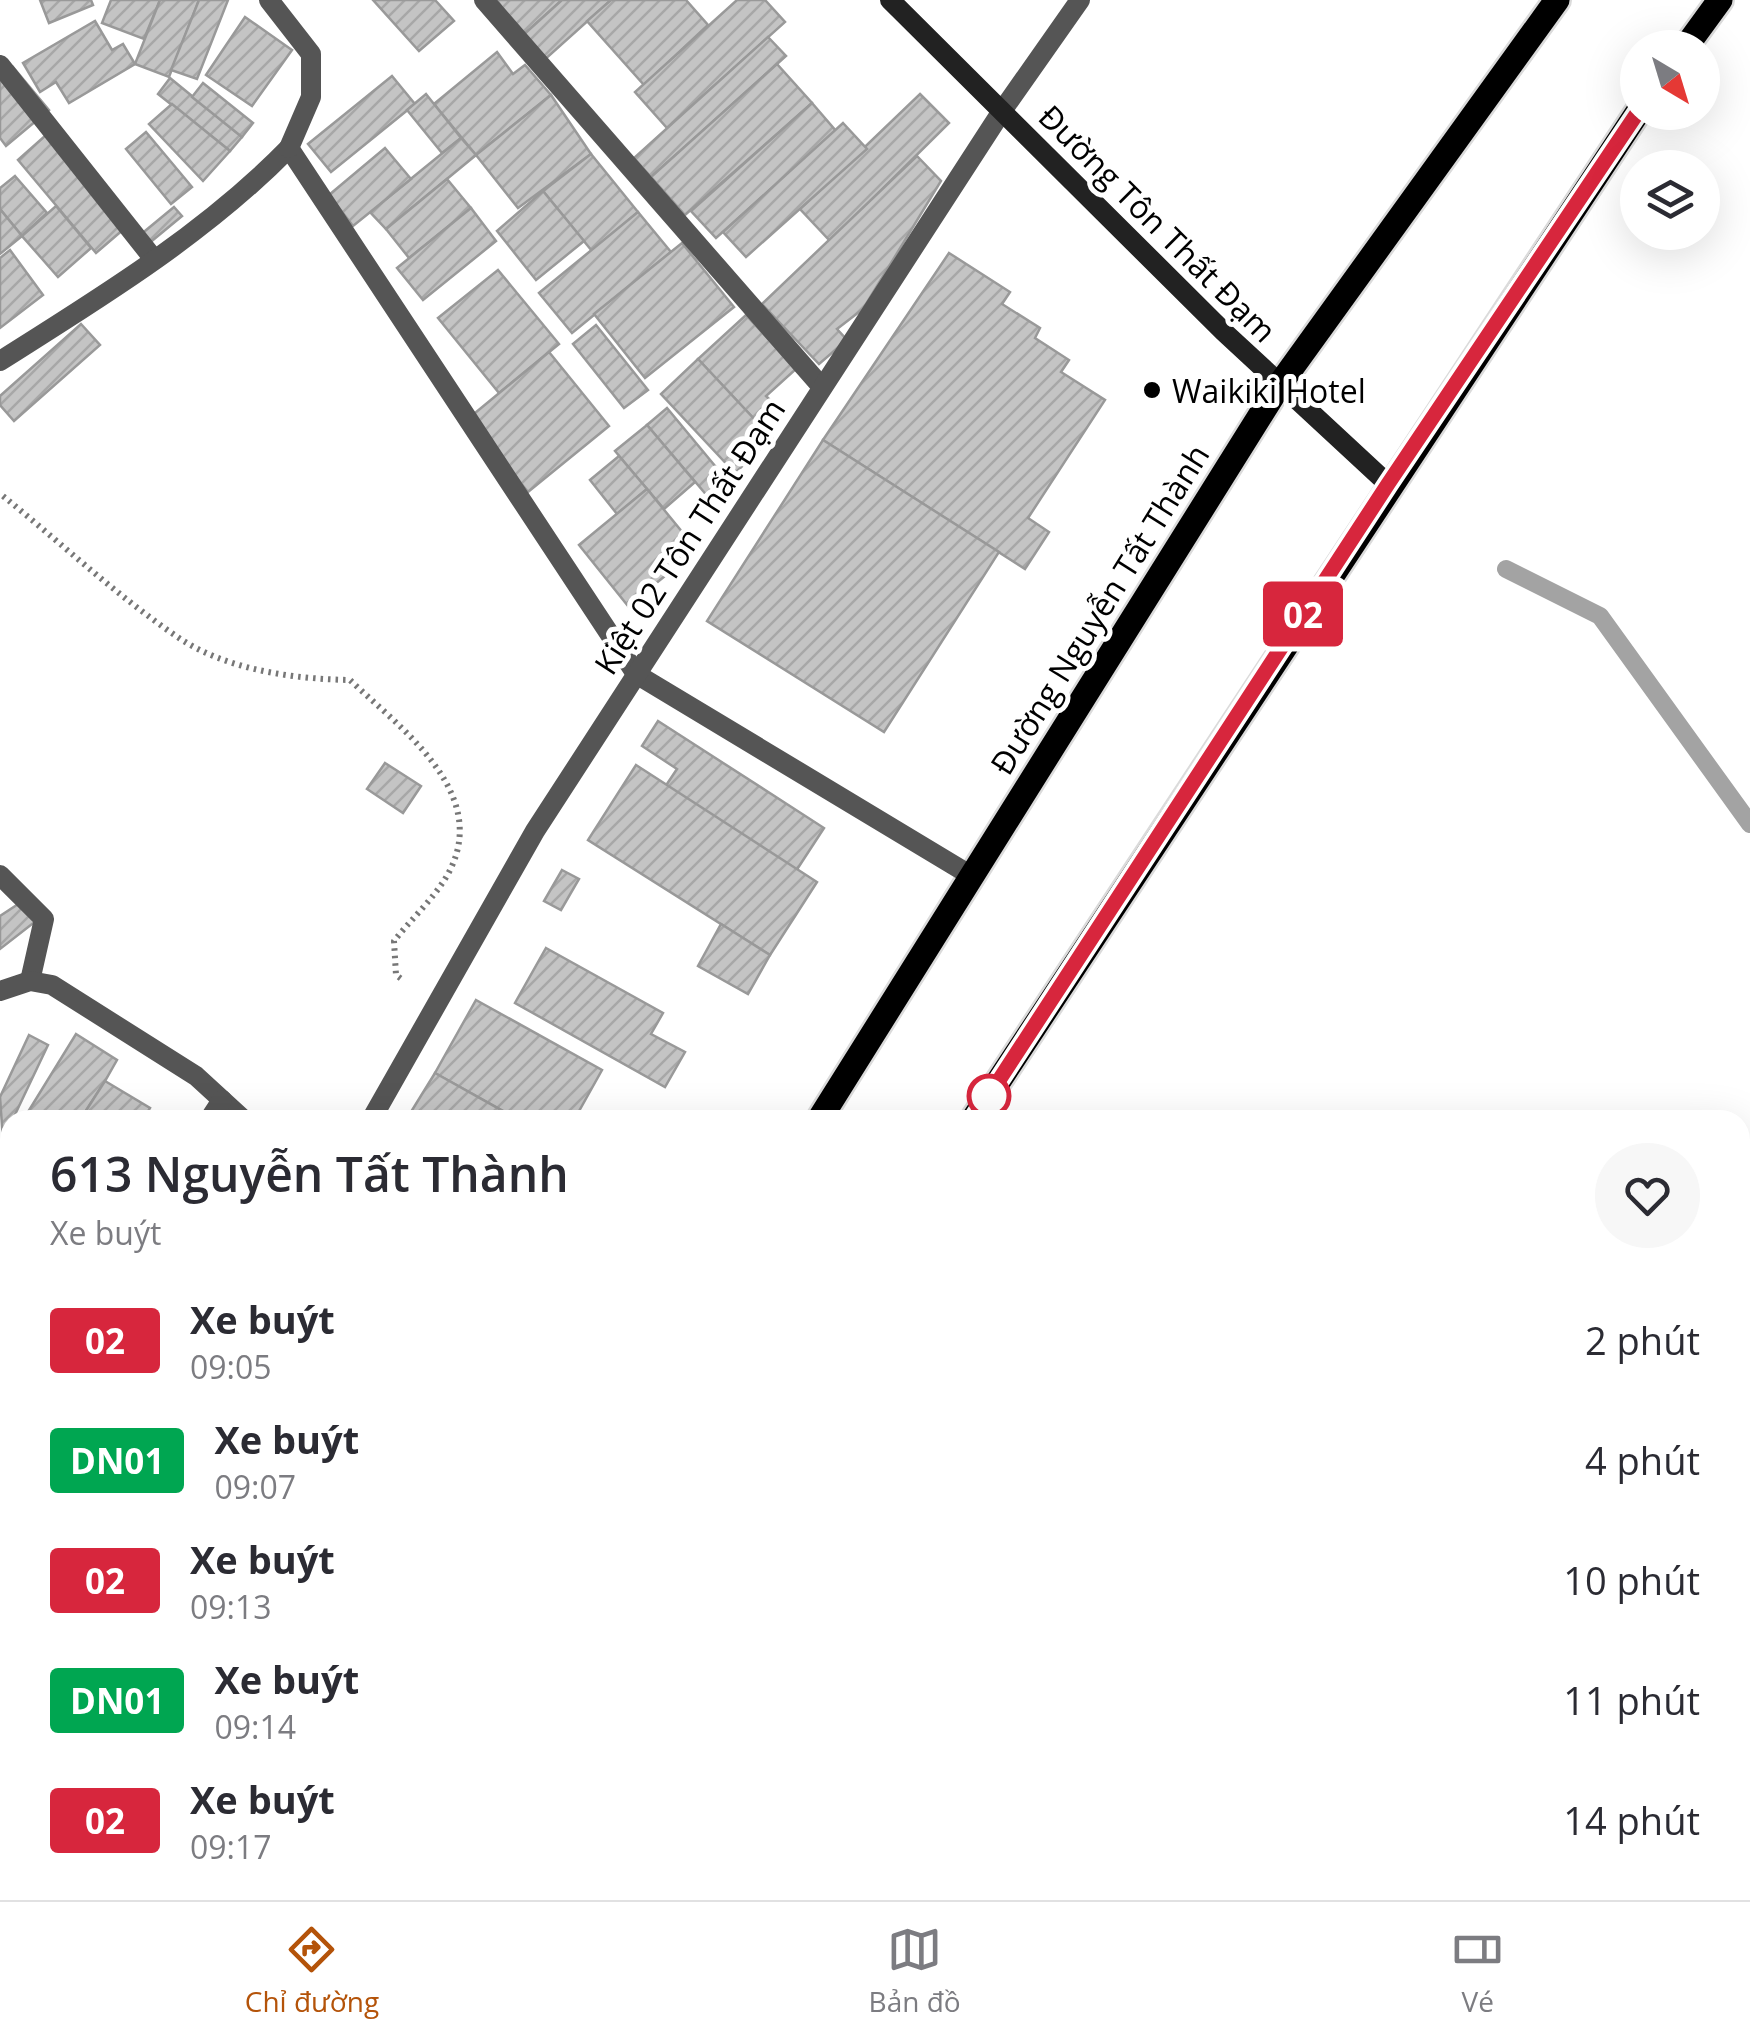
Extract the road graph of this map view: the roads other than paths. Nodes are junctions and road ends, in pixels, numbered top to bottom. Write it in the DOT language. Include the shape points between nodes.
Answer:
graph roads {
  1 [pos="269,0"];
  2 [pos="484,0"];
  3 [pos="890,0"];
  4 [pos="1080,0"];
  5 [pos="1558,0"];
  6 [pos="1720,0"];
  7 [pos="1698,30"];
  8 [pos="0,65"];
  9 [pos="1002,111"];
  10 [pos="1626,130"];
  11 [pos="289,148"];
  12 [pos="153,258"];
  13 [pos="0,361"];
  14 [pos="1280,384"];
  15 [pos="821,386"];
  16 [pos="1388,484"];
  17 [pos="636,674"];
  18 [pos="0,875"];
  19 [pos="970,875"];
  20 [pos="30,981"];
  21 [pos="0,991"];
  22 [pos="222,1100"];
  23 [pos="216,1110"];
  24 [pos="233,1110"];
  25 [pos="377,1110"];
  26 [pos="826,1110"];
  27 [pos="980,1110"];
  1 -- 11 [label="street" via="311,54 310,97"];
  2 -- 15 [label="street"];
  3 -- 9 [label="street, Đường Tôn Thất Đạm"];
  4 -- 9 [label="street, Kiệt 02 Tôn Thất Đạm"];
  5 -- 14 [label="main road, Đường Nguyễn Tất Thành"];
  6 -- 7 [label="main road"];
  8 -- 12 [label="street"];
  9 -- 14 [label="street, Đường Tôn Thất Đạm"];
  9 -- 15 [label="street, Kiệt 02 Tôn Thất Đạm"];
  10 -- 16 [label="main road"];
  11 -- 12 [label="street" via="247,191"];
  11 -- 17 [label="street"];
  12 -- 13 [label="street"];
  14 -- 16 [label="street, Đường Tôn Thất Đạm"];
  14 -- 19 [label="main road, Đường Nguyễn Tất Thành"];
  15 -- 17 [label="street, Kiệt 02 Tôn Thất Đạm"];
  16 -- 27 [label="main road"];
  17 -- 19 [label="street"];
  17 -- 25 [label="street, Kiệt 02 Tôn Thất Đạm" via="535,831"];
  18 -- 20 [label="street" via="44,919"];
  19 -- 26 [label="main road, Đường Nguyễn Tất Thành"];
  20 -- 21 [label="street"];
  20 -- 22 [label="street" via="82,1002"];
  22 -- 23 [label="street"];
  22 -- 24 [label="street"];
}
